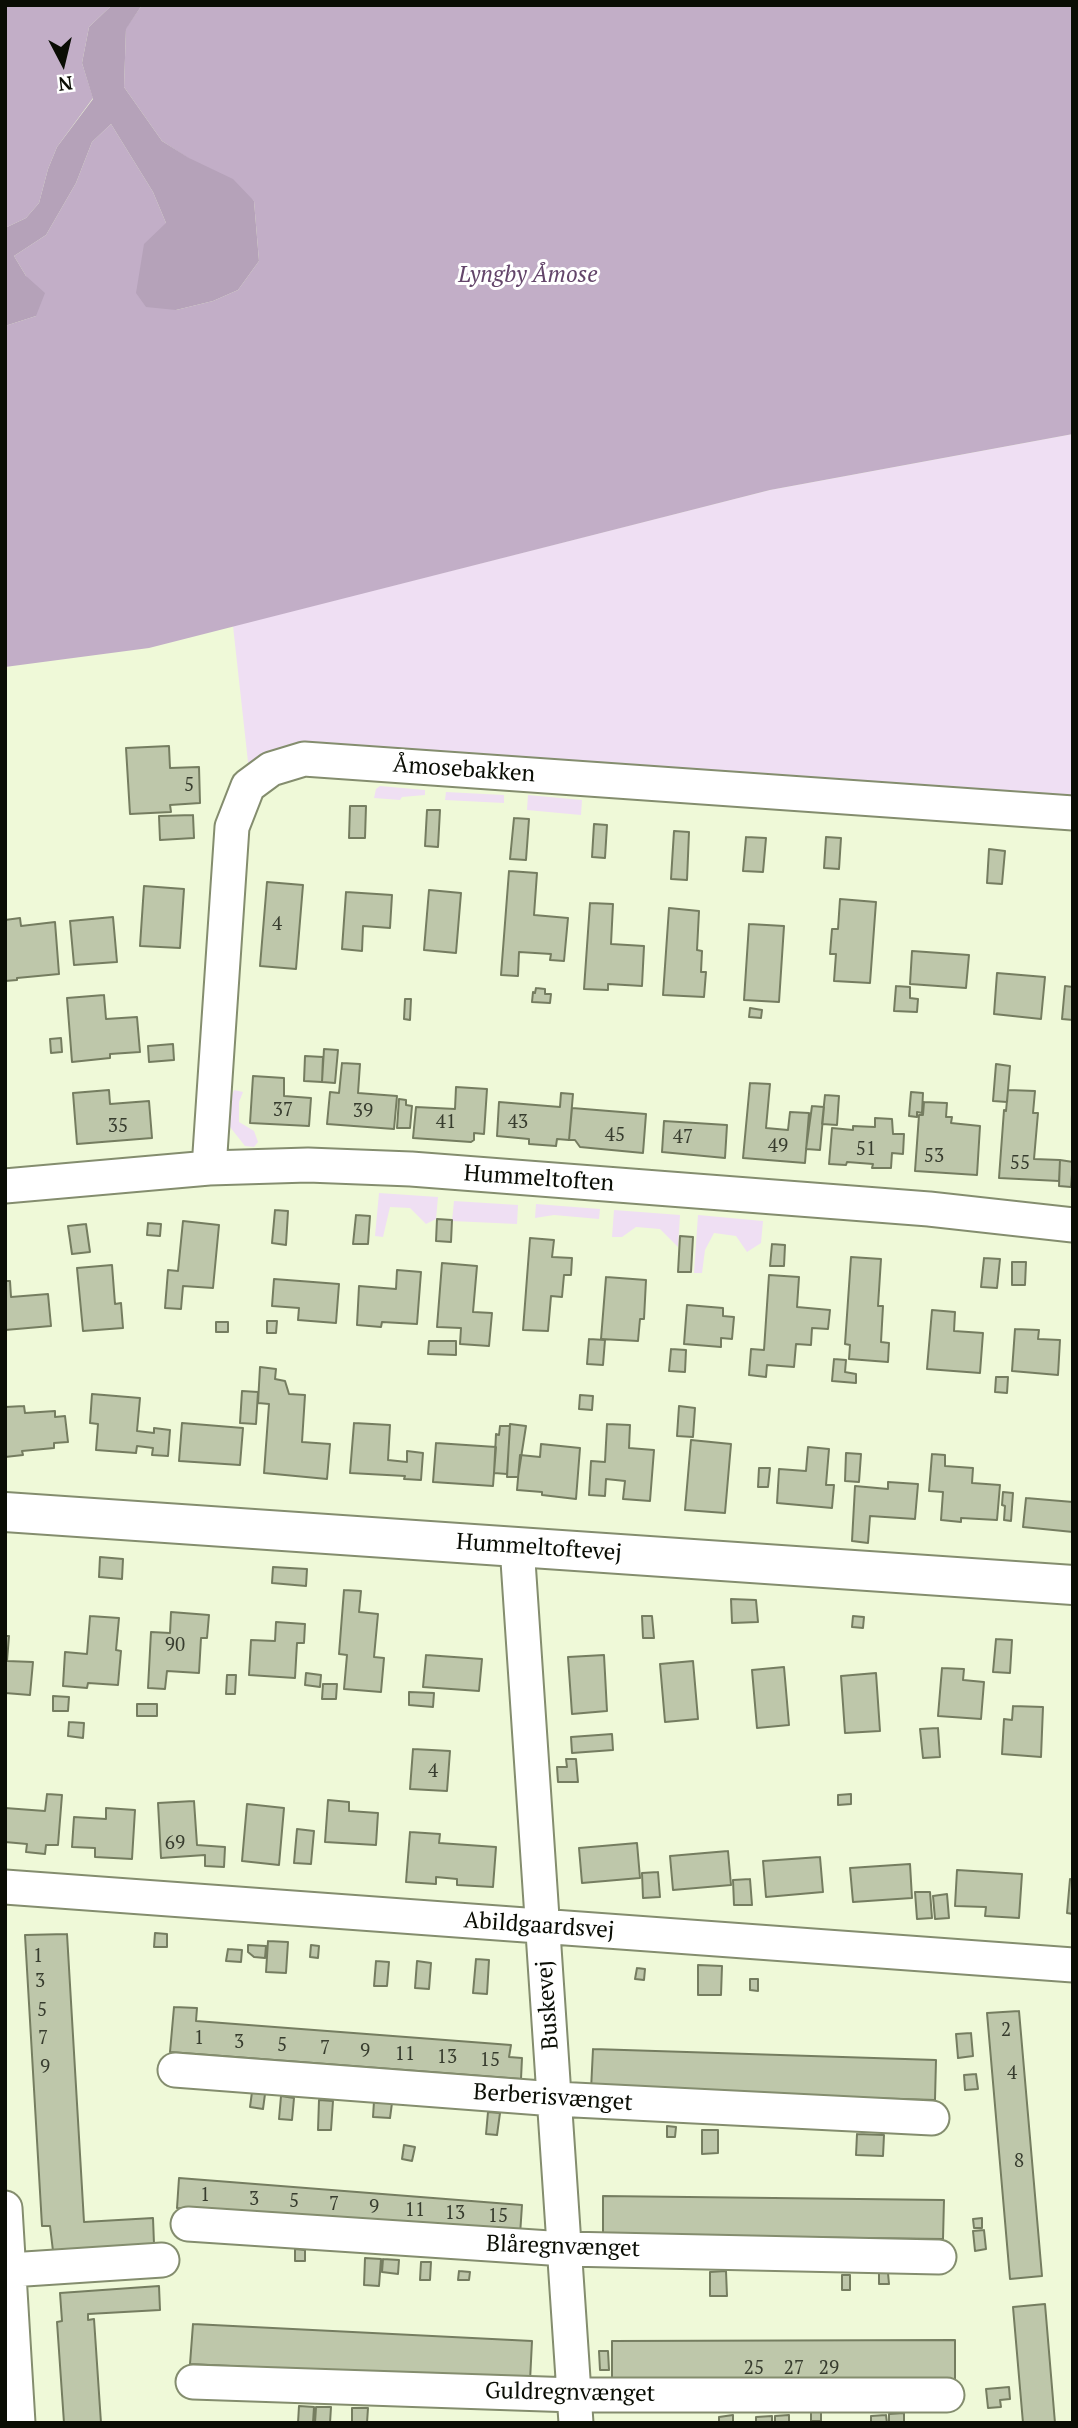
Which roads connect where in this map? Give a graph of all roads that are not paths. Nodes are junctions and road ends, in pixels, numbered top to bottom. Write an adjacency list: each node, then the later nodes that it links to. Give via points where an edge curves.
1 (1073, 813): 2 (street, Åmosebakken, via 304,759 271,769 248,786 232,827)
2 (209, 1168): 3 (street, Hummeltoften); 4 (street, Hummeltoften, via 411,1169 929,1209)
3 (5, 1186)
4 (1073, 1225)
5 (5, 1512): 6 (street, Hummeltoftevej)
6 (517, 1546): 7 (street, Hummeltoftevej); 9 (street, Buskevej)
7 (1073, 1585)
8 (5, 1887): 9 (street, Abildgaardsvej)
9 (543, 1927): 10 (street, Abildgaardsvej); 12 (street, Buskevej)
10 (1073, 1965)
11 (175, 2070): 12 (street, Berberisvænget)
12 (555, 2099): 13 (street, Berberisvænget); 16 (street, Buskevej)
13 (932, 2118)
14 (5, 2208): 19 (street)
15 (188, 2224): 16 (street, Blåregnvænget)
16 (565, 2249): 17 (street, Blåregnvænget); 22 (street, Buskevej)
17 (939, 2257)
18 (162, 2260): 19 (street)
19 (9, 2270): 23 (street)
20 (193, 2382): 22 (street, Guldregnvænget)
21 (947, 2395): 22 (street, Guldregnvænget)
22 (575, 2409)
23 (18, 2423)

